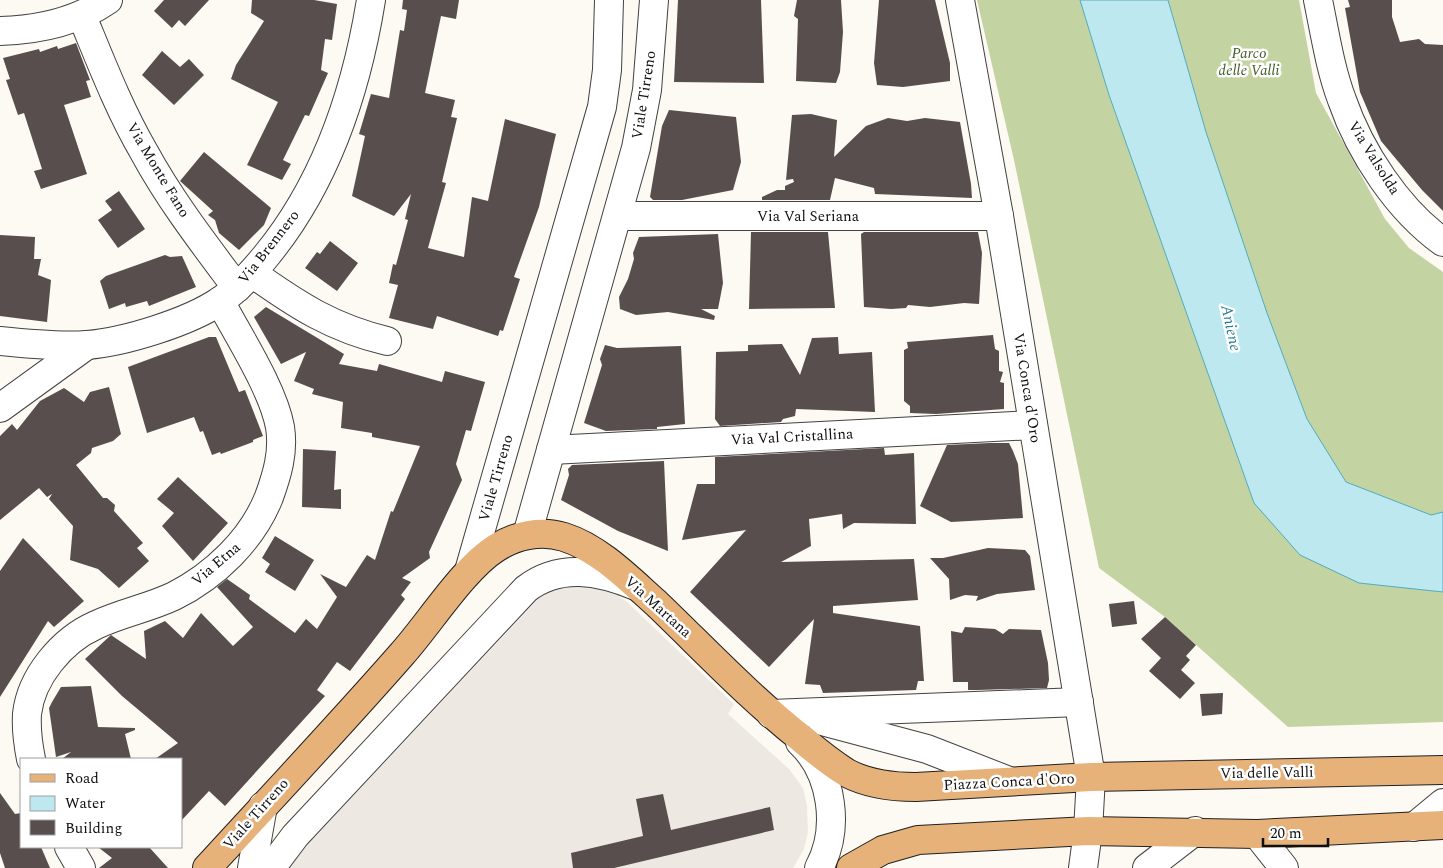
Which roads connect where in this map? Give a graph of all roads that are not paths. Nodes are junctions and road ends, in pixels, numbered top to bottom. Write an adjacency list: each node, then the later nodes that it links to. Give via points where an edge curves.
1 (108, 0): 7 (street)
2 (371, 0): 12 (street, Via Brennero, via 358,66 324,164 307,199 274,246)
3 (609, 0): 20 (street, Viale Tirreno, via 607,70 602,107)
4 (654, 0): 9 (street, Viale Tirreno, via 652,50 644,108)
5 (960, 0): 10 (street, Via Conca d'Oro)
6 (1318, 0): 11 (street, Via Valsolda, via 1332,69 1356,131 1396,194 1416,218)
7 (82, 16): 8 (street, via 36,28); 12 (street, Via Monte Fano, via 144,153)
8 (0, 31)
9 (618, 216): 10 (street, Via Val Seriana); 18 (street, Viale Tirreno)
10 (999, 216): 17 (street, Via Conca d'Oro)
11 (1443, 242)
12 (237, 287): 14 (street, via 345,329); 15 (street, Via Brennero, via 194,315 150,330); 24 (street, Via Etna, via 280,429 280,462 266,504 245,539 201,579 173,596 88,628 64,646 32,693 27,722)
13 (0, 341): 15 (street, Via Brennero)
14 (387, 341)
15 (86, 345): 16 (street)
16 (0, 408)
17 (1033, 425): 18 (street, Via Val Cristallina); 22 (street, Via Conca d'Oro)
18 (551, 450): 19 (street, Viale Tirreno)
19 (527, 535): 20 (main road, via 497,547); 21 (main road, Via Martana, via 542,533 572,540 602,558)
20 (469, 571): 29 (main road, Viale Tirreno, via 402,654)
21 (637, 586): 23 (main road, Via Martana); 39 (street, via 611,576 580,572 551,576 530,586 306,824)
22 (1079, 702): 23 (street); 26 (street, Via Conca d'Oro)
23 (771, 714): 27 (street, via 813,719 869,732 927,749); 27 (main road, Piazza Conca d'Oro, via 836,765 870,781 906,787); 40 (street, via 807,748 825,781 830,822 828,842)
24 (31, 758)
25 (1443, 770): 26 (main road, Via delle Valli)
26 (1091, 777): 27 (main road, Piazza Conca d'Oro); 32 (street, Piazza Conca d'Oro)
27 (1009, 781)
28 (1443, 803): 31 (street)
29 (263, 806): 37 (main road, Viale Tirreno); 38 (street)
30 (1443, 825): 31 (main road)
31 (1414, 827): 34 (main road)
32 (1088, 831): 33 (main road); 41 (main road, via 918,840 883,850); 42 (street)
33 (1196, 831): 34 (main road); 43 (street)
34 (1257, 834): 44 (street)
35 (70, 848): 36 (street)
36 (81, 868)
37 (207, 868)
38 (252, 868)
39 (270, 868)
40 (819, 868)
41 (851, 868)
42 (1083, 868)
43 (1147, 868)
44 (1284, 868)

